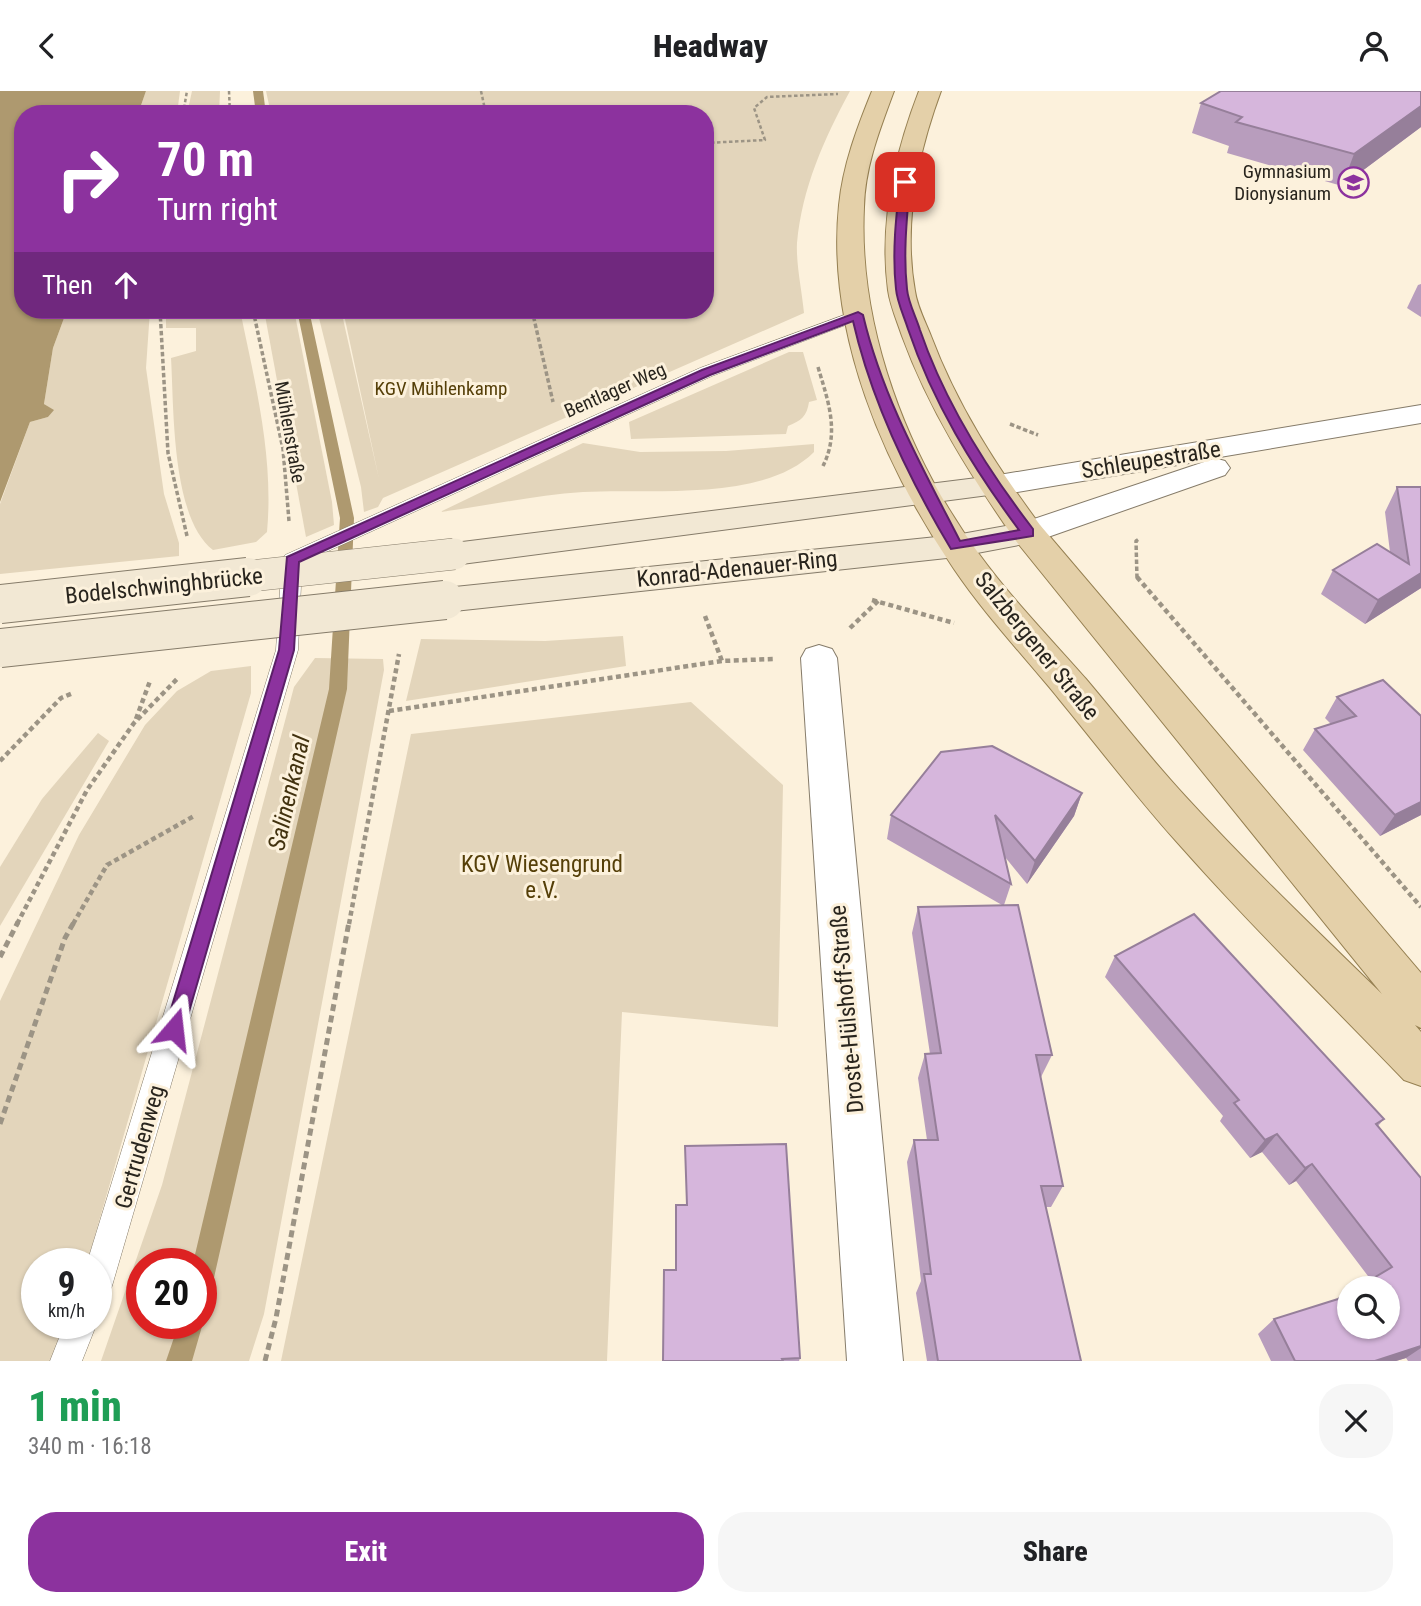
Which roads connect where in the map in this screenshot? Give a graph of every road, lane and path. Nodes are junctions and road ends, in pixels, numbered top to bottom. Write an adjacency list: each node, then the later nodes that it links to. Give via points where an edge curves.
1 (883, 91): 5 (main road, Salzbergener Straße, via 859,156 849,228)
2 (930, 91): 14 (main road, via 908,157 900,232 901,291 938,391)
3 (836, 94): 4 (path, via 767,97 754,108 765,140)
4 (714, 143)
5 (858, 315): 12 (lane, Bentlager Weg, via 706,372); 15 (main road, Salzbergener Straße, via 890,416)
6 (160, 319): 19 (path, via 165,426 178,509)
7 (255, 319): 21 (path, Mühlenstraße)
8 (534, 319): 12 (path)
9 (1004, 414): 13 (path, via 1011,425)
10 (1415, 419): 11 (street, Schleupestraße)
11 (1309, 434): 14 (street, Schleupestraße); 16 (street, Schleupestraße)
12 (562, 436): 21 (lane, Bentlager Weg)
13 (1043, 438)
14 (993, 487): 15 (main road, Konrad-Adenauer-Ring); 16 (main road)
15 (928, 496): 18 (main road, Salzbergener Straße); 20 (main road, Konrad-Adenauer-Ring)
16 (1028, 533): 18 (main road, Konrad-Adenauer-Ring); 39 (main road)
17 (1147, 533): 37 (path, via 1136,541 1137,579)
18 (956, 546): 22 (main road, Konrad-Adenauer-Ring); 40 (main road, Salzbergener Straße, via 1169,806)
19 (192, 548)
20 (454, 554): 24 (main road, Bodelschwinghbrücke, bridge)
21 (303, 555): 36 (lane, Gertrudenweg, via 286,650)
22 (445, 600): 30 (main road, Bodelschwinghbrücke, bridge)
23 (867, 600): 28 (path, via 955,623)
24 (0, 604)
25 (718, 615): 26 (path)
26 (705, 616): 27 (path); 33 (path, via 722,661)
27 (692, 618)
28 (964, 632)
29 (400, 644): 33 (path)
30 (0, 648)
31 (819, 658): 46 (street, Droste-Hülshoff-Straße)
32 (74, 692): 35 (path, via 61,698)
33 (389, 711): 45 (path)
34 (134, 723): 38 (path, via 87,790)
35 (0, 761)
36 (243, 796): 41 (path, via 181,821 107,865 65,938); 42 (lane, Gertrudenweg)
37 (1421, 907)
38 (0, 957)
39 (1421, 1007)
40 (1421, 1064)
41 (0, 1124)
42 (107, 1248)
43 (75, 1339): 44 (lane)
44 (66, 1361)
45 (265, 1361)
46 (876, 1361)

